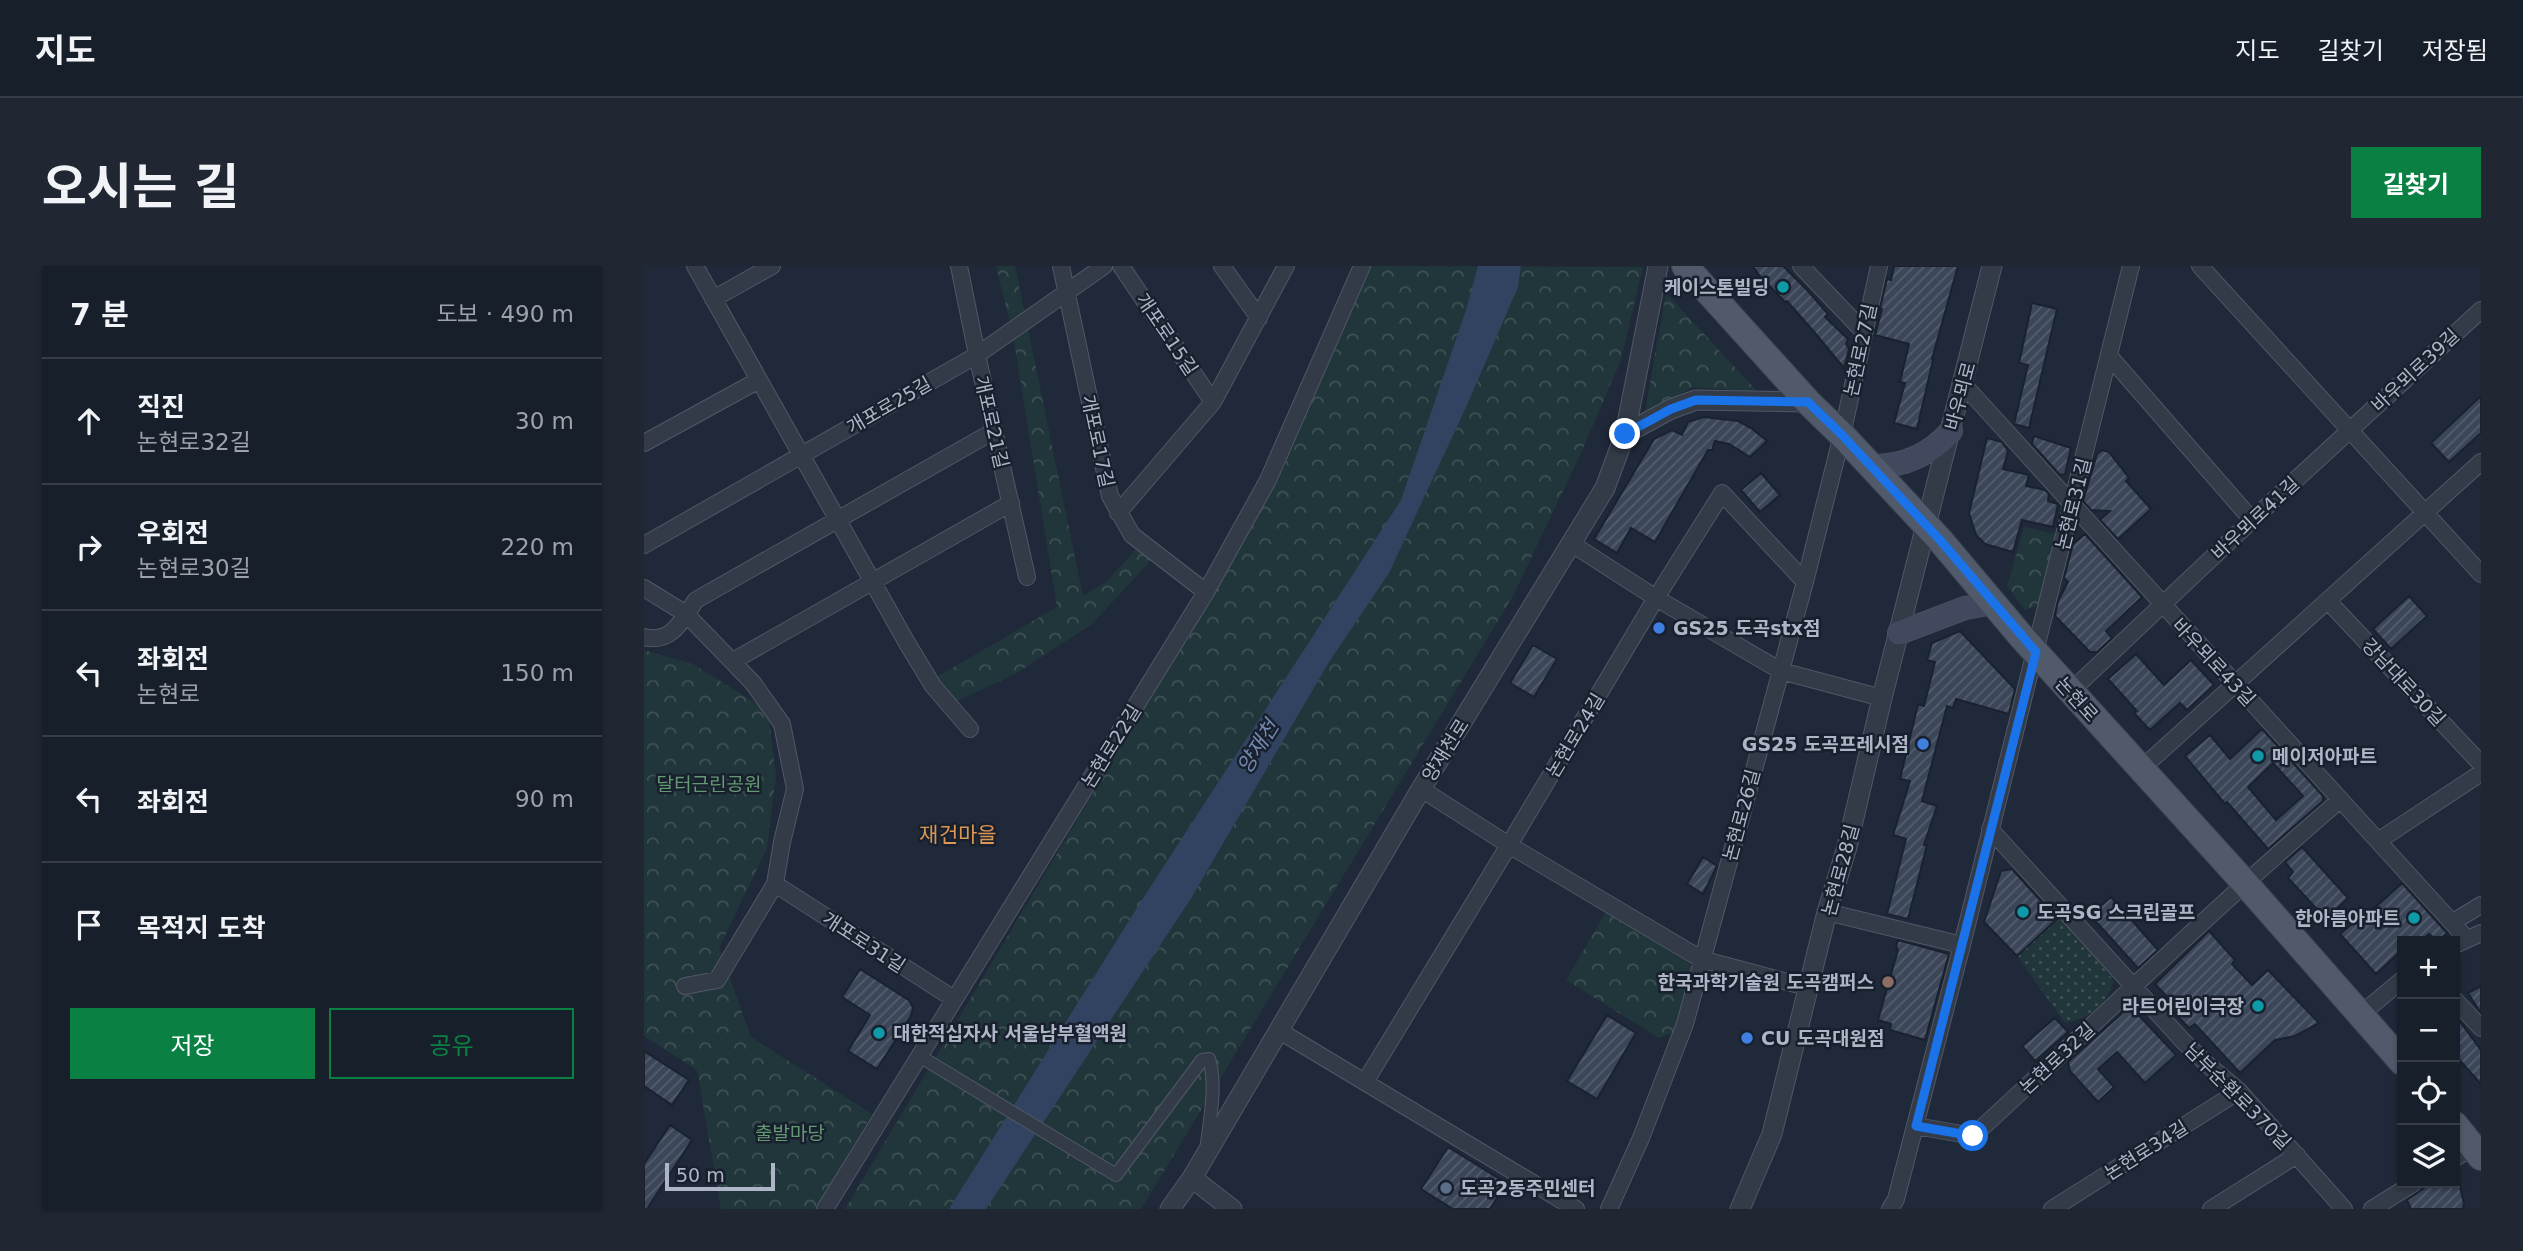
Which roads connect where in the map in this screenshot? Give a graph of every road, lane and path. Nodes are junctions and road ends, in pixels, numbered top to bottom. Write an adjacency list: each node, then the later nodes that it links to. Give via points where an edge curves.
1 (695, 266): 18 (street)
2 (772, 266): 18 (street)
3 (959, 266): 22 (street, 개포로21길)
4 (1061, 266): 17 (street, 개포로17길)
5 (1104, 266): 17 (street)
6 (1121, 266): 26 (street, 개포로15길)
7 (1222, 266): 20 (street)
8 (1286, 266): 20 (street, 개포로15길)
9 (1362, 266): 51 (street, 논현로22길, via 1268,480)
10 (1658, 266): 31 (street, 양재천로)
11 (1685, 266): 27 (main road, 논현로)
12 (1801, 266): 21 (street)
13 (1880, 266): 21 (street, 논현로27길)
14 (1992, 266): 25 (street, 바우뫼로)
15 (2131, 266): 23 (street, 논현로31길)
16 (2207, 268): 30 (street)
17 (1067, 291): 22 (street, 개포로25길); 39 (street, 개포로17길, via 1110,496)
18 (713, 299): 24 (street)
19 (2481, 310): 30 (street, 바우뫼로39길)
20 (1259, 318): 26 (street, 개포로15길)
21 (1864, 332): 32 (street, 논현로27길)
22 (976, 355): 28 (street, 개포로21길); 34 (street, 개포로25길)
23 (2110, 357): 38 (street, 논현로31길); 41 (street)
24 (759, 380): 33 (street); 34 (street)
25 (1964, 385): 29 (street, 바우뫼로); 38 (street, 바우뫼로43길)
26 (1213, 402): 39 (street, 개포로15길)
27 (1808, 402): 31 (street, via 1696,400); 32 (main road, 논현로)
28 (994, 431): 37 (street, 개포로21길); 42 (street)
29 (1951, 431): 36 (main road, via 1927,453 1903,463); 43 (street, 바우뫼로)
30 (2350, 431): 40 (street); 41 (street, 바우뫼로41길)
31 (1625, 434): 44 (street, 양재천로, via 1605,488)
32 (1842, 435): 36 (main road, 논현로); 49 (street, 논현로26길)
33 (644, 443)
34 (801, 454): 42 (street); 45 (street)
35 (2481, 463): 40 (street)
36 (1870, 466): 43 (main road, 논현로)
37 (1011, 503): 47 (street, 개포로21길); 48 (street)
38 (2072, 506): 55 (street, 바우뫼로43길); 59 (street, 논현로31길)
39 (1118, 513): 51 (street, 개포로17길, via 1132,536)
40 (2425, 514): 46 (street); 53 (street)
41 (2252, 520): 55 (street, 바우뫼로41길)
42 (838, 522): 48 (street); 56 (street, via 696,600)
43 (1926, 526): 54 (main road, 논현로); 57 (street, 논현로28길)
44 (1572, 544): 52 (street); 69 (street, 양재천로)
45 (644, 545)
46 (2481, 574)
47 (1027, 577)
48 (872, 582): 60 (street); 65 (street, via 933,686)
49 (1805, 582): 52 (street, 논현로24길, via 1722,493); 61 (street, 논현로26길)
50 (644, 589): 56 (street)
51 (1206, 592): 86 (street, 논현로22길)
52 (1656, 598): 61 (street); 73 (street, 논현로24길)
53 (2328, 601): 62 (street); 66 (street, 강남대로30길)
54 (1993, 603): 57 (main road, via 1965,608); 59 (main road, 논현로)
55 (2162, 605): 62 (street, 바우뫼로43길); 63 (street, 바우뫼로41길)
56 (686, 614): 58 (street, via 667,637); 60 (street)
57 (1899, 633): 64 (street, 논현로28길)
58 (644, 637)
59 (2036, 652): 63 (main road, 논현로); 71 (street, 논현로31길)
60 (733, 661): 75 (street, via 782,724 795,789)
61 (1781, 671): 64 (street); 81 (street, 논현로26길)
62 (2236, 685): 67 (street); 70 (street, 바우뫼로43길)
63 (2071, 691): 67 (main road, 논현로)
64 (1882, 698): 77 (street, 논현로28길)
65 (971, 729)
66 (2481, 764)
67 (2141, 769): 74 (main road, 논현로)
68 (2481, 773): 72 (street)
69 (1421, 789): 73 (street); 90 (street, 양재천로)
70 (2340, 800): 72 (street, 바우뫼로43길); 74 (street)
71 (1990, 829): 80 (street, 논현로31길); 84 (street, 남부순환로370길)
72 (2378, 841): 78 (street, 바우뫼로43길)
73 (1509, 845): 81 (street); 93 (street, 논현로24길)
74 (2244, 882): 84 (street, 논현로32길); 88 (main road, 논현로)
75 (775, 884): 83 (street, via 717,979); 86 (street, 개포로31길)
76 (2481, 905): 78 (street)
77 (1828, 912): 80 (street); 85 (street, 논현로28길)
78 (2453, 922): 79 (street, 바우뫼로43길)
79 (2467, 939)
80 (1962, 945): 95 (street, 논현로31길)
81 (1701, 959): 85 (street); 107 (street, 논현로26길, via 1676,1050)
82 (2397, 984): 88 (street)
83 (685, 986)
84 (2135, 987): 94 (street, 남부순환로370길, via 2199,1057); 95 (street, 논현로32길, via 1973,1136)
85 (1810, 988): 108 (street, 논현로28길, via 1772,1133)
86 (954, 999): 92 (street, 논현로22길)
87 (2460, 1005): 89 (street)
88 (2361, 1014): 91 (main road, 논현로)
89 (2481, 1028)
90 (1278, 1030): 93 (street); 100 (street, 양재천로)
91 (2397, 1056)
92 (921, 1057): 97 (street, via 1116,1175 1202,1060 1209,1059); 103 (street, 논현로22길)
93 (1365, 1082): 106 (street)
94 (2239, 1091): 99 (street, 남부순환로370길); 102 (street, 논현로34길)
95 (1916, 1126): 109 (street, 논현로31길)
96 (2460, 1135): 98 (main road)
97 (1207, 1144)
98 (2469, 1154)
99 (2297, 1155): 110 (street); 111 (street, 남부순환로370길)
100 (1192, 1178): 104 (street, 양재천로); 105 (street)
101 (2406, 1188): 112 (street)
102 (2060, 1207)
103 (825, 1209)
104 (1170, 1209)
105 (1232, 1209)
106 (1576, 1209)
107 (1609, 1209)
108 (1740, 1209)
109 (1890, 1209)
110 (2211, 1209)
111 (2344, 1209)
112 (2372, 1209)

